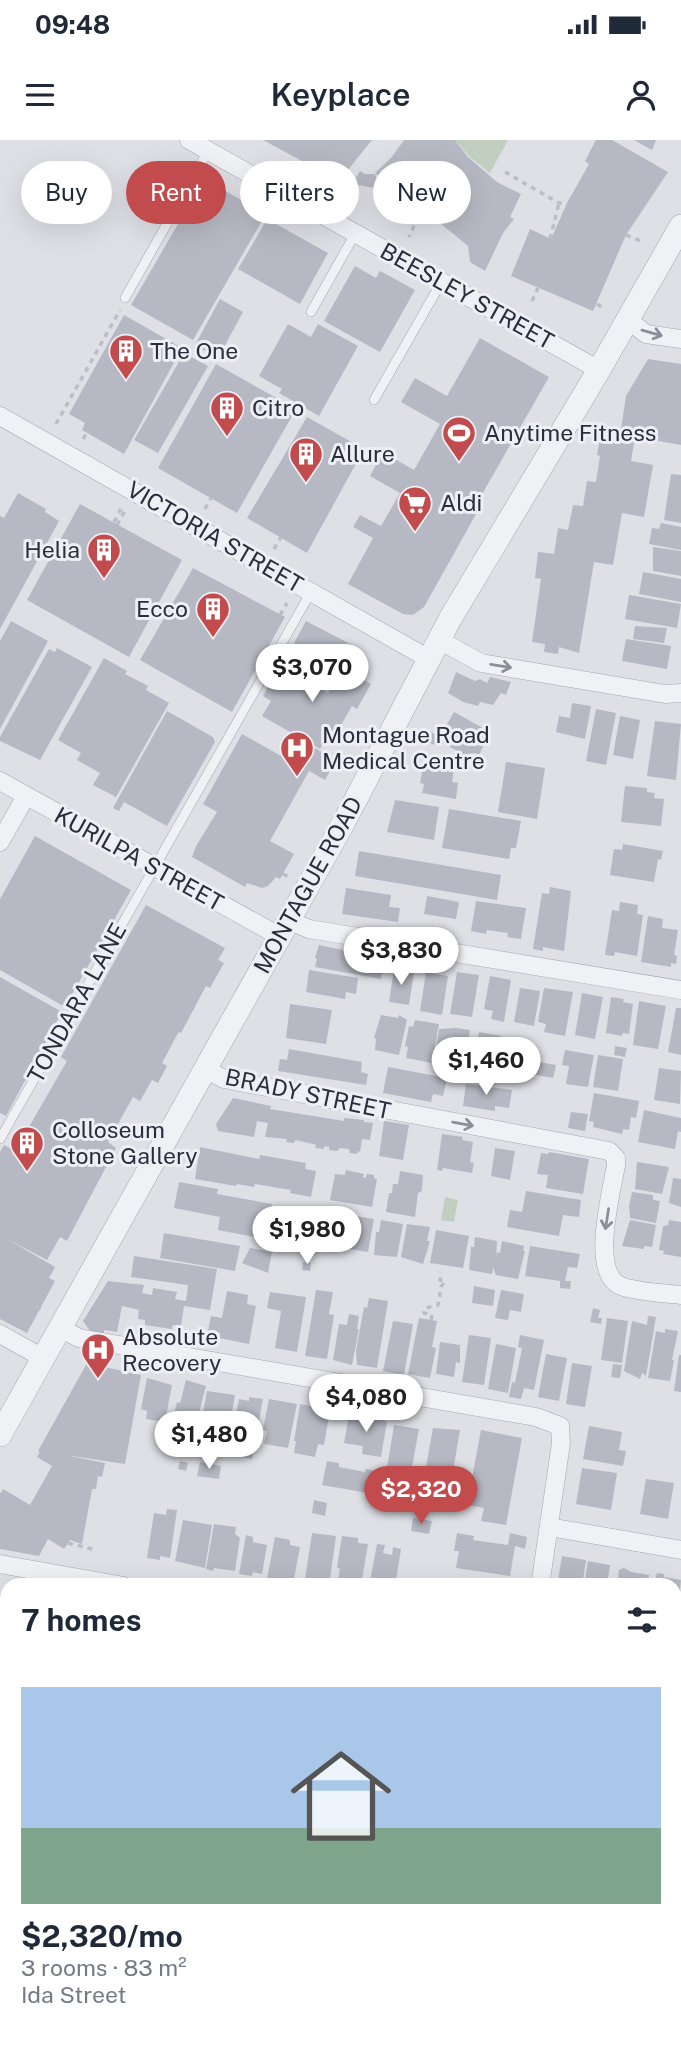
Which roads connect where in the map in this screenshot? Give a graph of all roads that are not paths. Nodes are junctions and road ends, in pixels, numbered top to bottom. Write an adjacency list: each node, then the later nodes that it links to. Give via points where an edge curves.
1 (196, 143): 3 (street, BEESLEY STREET); 5 (lane)
2 (681, 226): 7 (street, MONTAGUE ROAD)
3 (355, 234): 4 (street, BEESLEY STREET); 6 (lane)
4 (442, 281): 9 (street, BEESLEY STREET); 10 (lane)
5 (125, 298)
6 (311, 312)
7 (627, 319): 8 (street, one-way to 8, via 646,334); 9 (street, MONTAGUE ROAD)
8 (681, 339)
9 (599, 370): 13 (street, MONTAGUE ROAD)
10 (373, 400)
11 (0, 416): 12 (street, VICTORIA STREET)
12 (311, 592): 13 (street, VICTORIA STREET); 18 (lane, TONDARA LANE)
13 (434, 650): 14 (street, VICTORIA STREET, one-way to 14, via 481,663); 19 (street, MONTAGUE ROAD)
14 (681, 693)
15 (0, 781): 16 (street, KURILPA STREET)
16 (26, 796): 17 (street); 18 (street, KURILPA STREET)
17 (0, 842)
18 (154, 867): 19 (street, KURILPA STREET); 22 (lane, TONDARA LANE)
19 (283, 928): 20 (street, KURILPA STREET); 21 (street, MONTAGUE ROAD)
20 (681, 990)
21 (205, 1069): 23 (street, BRADY STREET, one-way to 23, via 224,1079 610,1151 616,1158 603,1251 612,1279 621,1286); 24 (street, MONTAGUE ROAD)
22 (0, 1139)
23 (681, 1295)
24 (60, 1328): 26 (street, MONTAGUE ROAD); 28 (street, via 79,1338 536,1417 560,1426)
25 (0, 1334): 26 (street)
26 (43, 1358): 27 (street, MONTAGUE ROAD)
27 (0, 1435)
28 (549, 1527): 29 (street); 32 (street)
29 (681, 1550)
30 (0, 1564): 31 (street)
31 (79, 1578)
32 (541, 1578)

